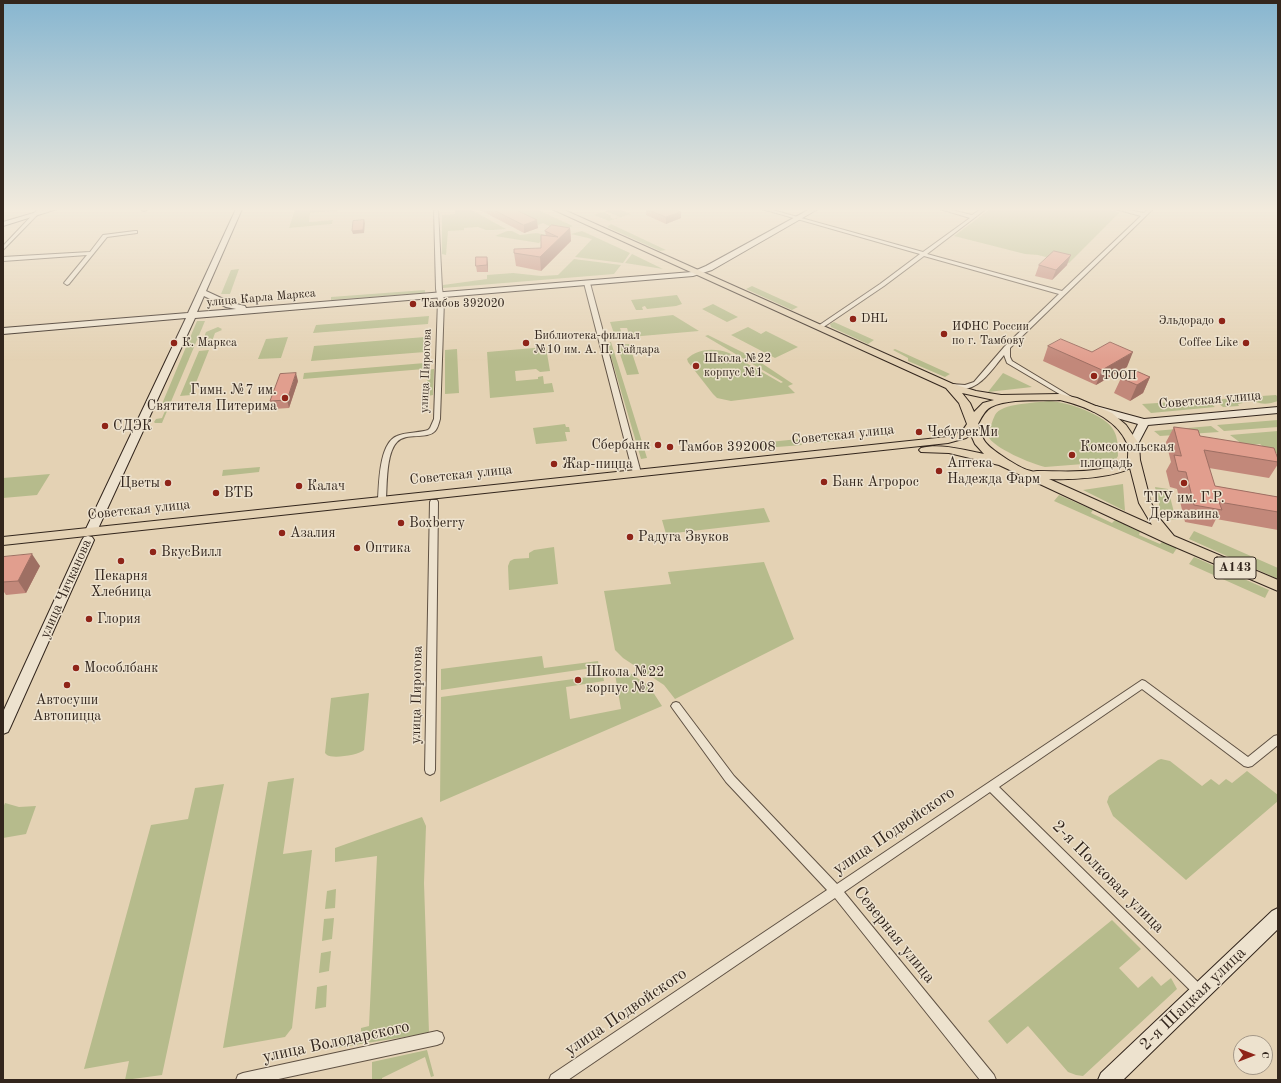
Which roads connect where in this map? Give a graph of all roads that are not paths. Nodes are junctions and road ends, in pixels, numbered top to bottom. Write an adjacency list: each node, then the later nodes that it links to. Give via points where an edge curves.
1 (85, 260): 10 (street)
2 (216, 260): 12 (main road, улица Чичканова)
3 (438, 260): 14 (street, улица Пирогова)
4 (668, 260): 9 (main road)
5 (723, 260): 9 (main road, улица Карла Маркса)
6 (915, 260): 17 (street)
7 (947, 260): 13 (street)
8 (1098, 260): 13 (street)
9 (698, 273): 11 (main road, улица Карла Маркса); 17 (main road)
10 (67, 283)
11 (587, 283): 14 (main road, улица Карла Маркса); 31 (street)
12 (202, 292): 15 (main road, via 229,305); 16 (main road, улица Чичканова)
13 (1062, 293): 19 (street)
14 (440, 296): 15 (main road, улица Карла Маркса); 32 (street, улица Пирогова, via 435,424 428,432 400,436 393,440 387,459)
15 (251, 311): 16 (main road, улица Карла Маркса)
16 (191, 316): 18 (main road, улица Карла Маркса); 34 (main road, улица Чичканова)
17 (820, 327): 20 (main road)
18 (3, 331)
19 (1007, 347): 20 (street, via 976,383 966,387); 22 (street, via 1009,362)
20 (949, 386): 21 (main road, via 986,396); 26 (main road, via 967,407)
21 (1016, 398): 22 (main road, via 1046,396); 26 (main road, Советская улица, via 987,406)
22 (1073, 400): 23 (main road)
23 (1096, 409): 25 (main road); 27 (main road, via 1122,427)
24 (1278, 410): 25 (main road, Советская улица)
25 (1144, 422): 27 (main road)
26 (972, 425): 29 (main road, via 980,443); 31 (main road, Советская улица, via 962,436 923,443)
27 (1133, 444): 28 (main road)
28 (1134, 460): 30 (main road, via 1109,470 1065,475 1038,475); 35 (main road, А143, via 1145,503)
29 (1004, 462): 30 (main road); 31 (main road, via 949,450 930,450)
30 (1023, 471): 35 (main road)
31 (638, 476): 32 (main road, Советская улица); 33 (main road)
32 (382, 500): 34 (main road, Советская улица)
33 (434, 502): 34 (main road); 42 (street, улица Пирогова)
34 (90, 535): 36 (main road, Советская улица); 37 (main road); 40 (main road, улица Чичканова)
35 (1171, 540): 38 (main road, А143)
36 (3, 541)
37 (3, 549)
38 (1278, 586)
39 (676, 706): 44 (street, Северная улица, via 730,779)
40 (3, 728)
41 (1278, 739): 43 (street, улица Подвойского, via 1248,763 1142,684)
42 (430, 770)
43 (991, 786): 44 (street, улица Подвойского); 46 (street, 2-я Полковая улица)
44 (836, 891): 49 (street, улица Подвойского); 50 (street, Северная улица)
45 (1278, 918): 46 (main road, 2-я Шацкая улица)
46 (1200, 992): 51 (main road, 2-я Шацкая улица)
47 (437, 1038): 48 (street, улица Володарского)
48 (242, 1080)
49 (556, 1080)
50 (989, 1080)
51 (1108, 1080)

